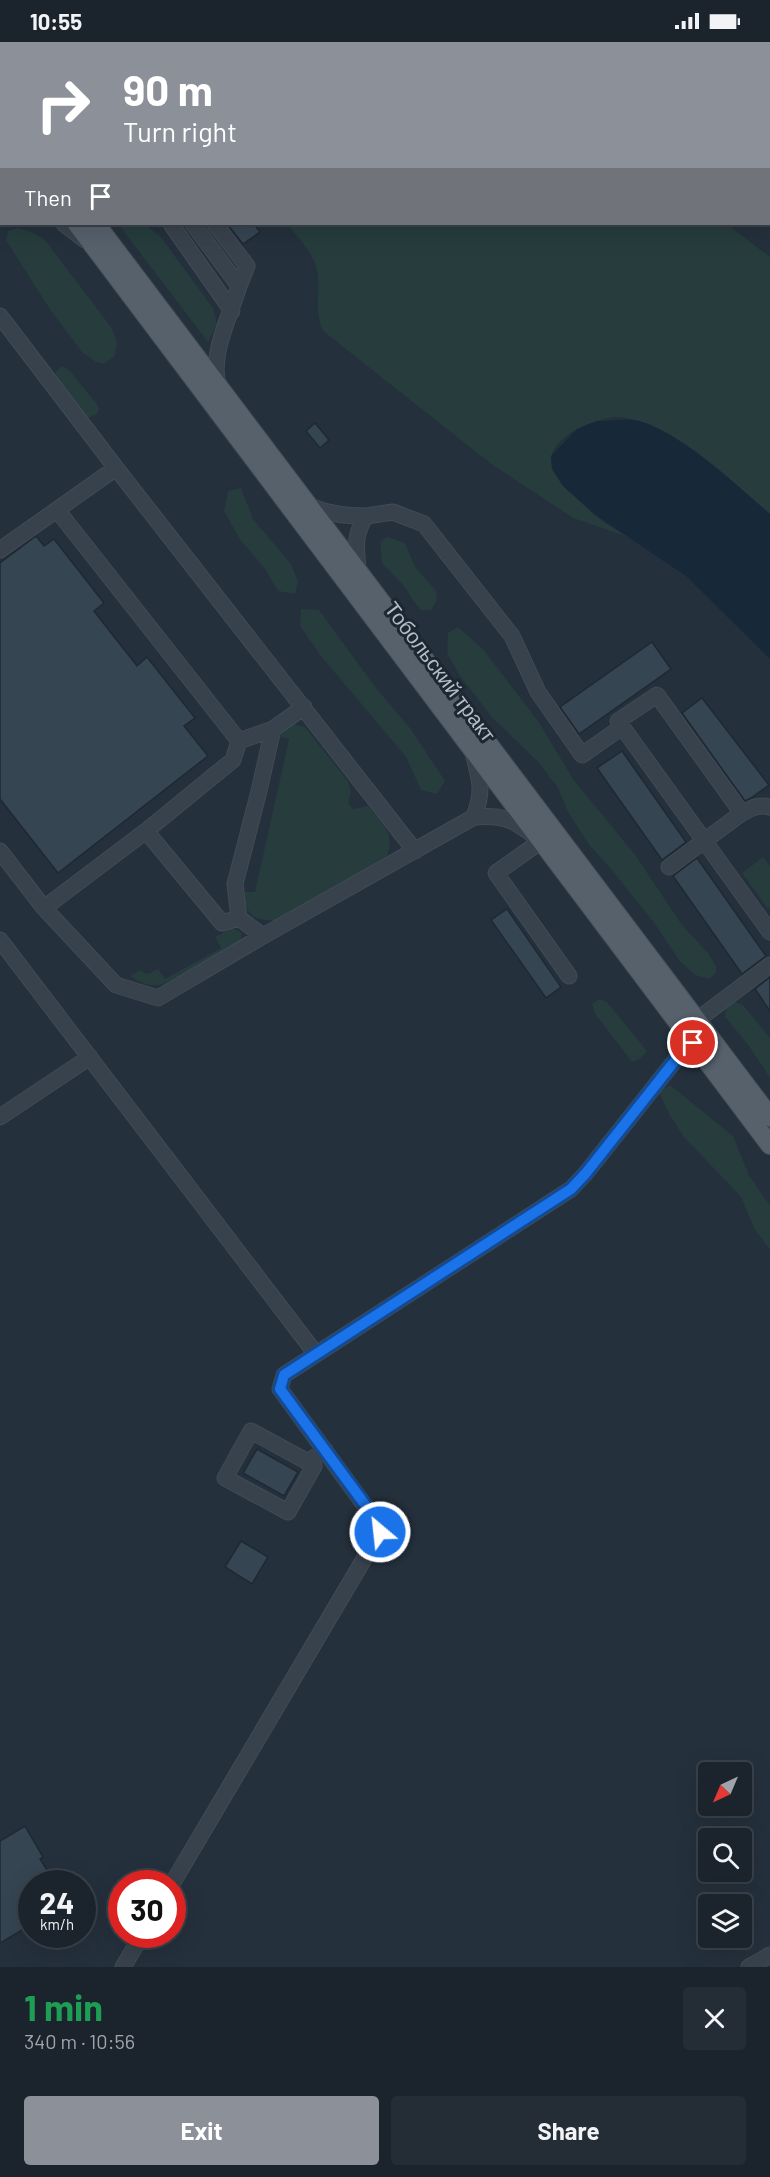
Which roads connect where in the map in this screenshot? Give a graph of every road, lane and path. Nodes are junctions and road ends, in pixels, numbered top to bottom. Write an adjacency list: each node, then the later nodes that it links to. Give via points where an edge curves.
1 (65, 225): 7 (street)
2 (78, 225): 7 (main road, Тобольский тракт)
3 (97, 225): 11 (main road, Тобольский тракт)
4 (172, 225): 9 (street)
5 (194, 225): 8 (street)
6 (217, 225): 8 (street, via 247,266)
7 (97, 250): 22 (main road, Тобольский тракт)
8 (239, 286): 9 (street)
9 (232, 311): 11 (street, via 217,357)
10 (0, 316): 12 (street)
11 (218, 385): 13 (main road, Тобольский тракт)
12 (116, 468): 14 (street); 18 (street)
13 (310, 506): 15 (street, via 342,516); 17 (main road, Тобольский тракт)
14 (57, 510): 16 (street); 21 (street)
15 (366, 516): 17 (street, via 355,543); 19 (street, via 393,512 424,524 512,636 538,692 582,755)
16 (0, 550)
17 (358, 569): 39 (main road, Тобольский тракт)
18 (304, 707): 20 (street); 29 (street)
19 (622, 727): 24 (street, via 618,721 657,695); 28 (street)
20 (273, 729): 21 (street); 33 (street, via 235,884)
21 (239, 741): 26 (street, via 233,760)
22 (472, 750): 25 (street, via 481,798); 27 (main road, Тобольский тракт)
23 (770, 807): 24 (street, via 753,807)
24 (742, 813): 28 (street)
25 (474, 817): 27 (street, via 492,815 514,820); 29 (street)
26 (146, 831): 32 (street); 33 (street, via 222,923)
27 (541, 841): 38 (street, via 496,873); 40 (main road, Тобольский тракт)
28 (705, 841): 31 (street); 34 (street)
29 (415, 850): 35 (street)
30 (0, 851): 32 (street)
31 (669, 867)
32 (44, 908): 35 (street, via 116,985 158,998)
33 (239, 918): 35 (street)
34 (770, 932)
35 (263, 936)
36 (0, 940): 41 (street)
37 (770, 965): 39 (street)
38 (569, 976)
39 (697, 1020): 43 (main road, Тобольский тракт)
40 (693, 1043): 44 (main road, Тобольский тракт); 45 (street, via 571,1189)
41 (90, 1057): 42 (street); 45 (street)
42 (0, 1117)
43 (770, 1117)
44 (770, 1145)
45 (316, 1354): 46 (street, via 284,1375 280,1389)
46 (325, 1450): 47 (street); 48 (street, via 380,1525 380,1532)
47 (308, 1462): 47 (street, via 251,1431 225,1478 288,1512 314,1466)
48 (180, 1870)
49 (134, 1948): 51 (street)
50 (770, 1955): 52 (street)
51 (123, 1967)
52 (749, 1967)

